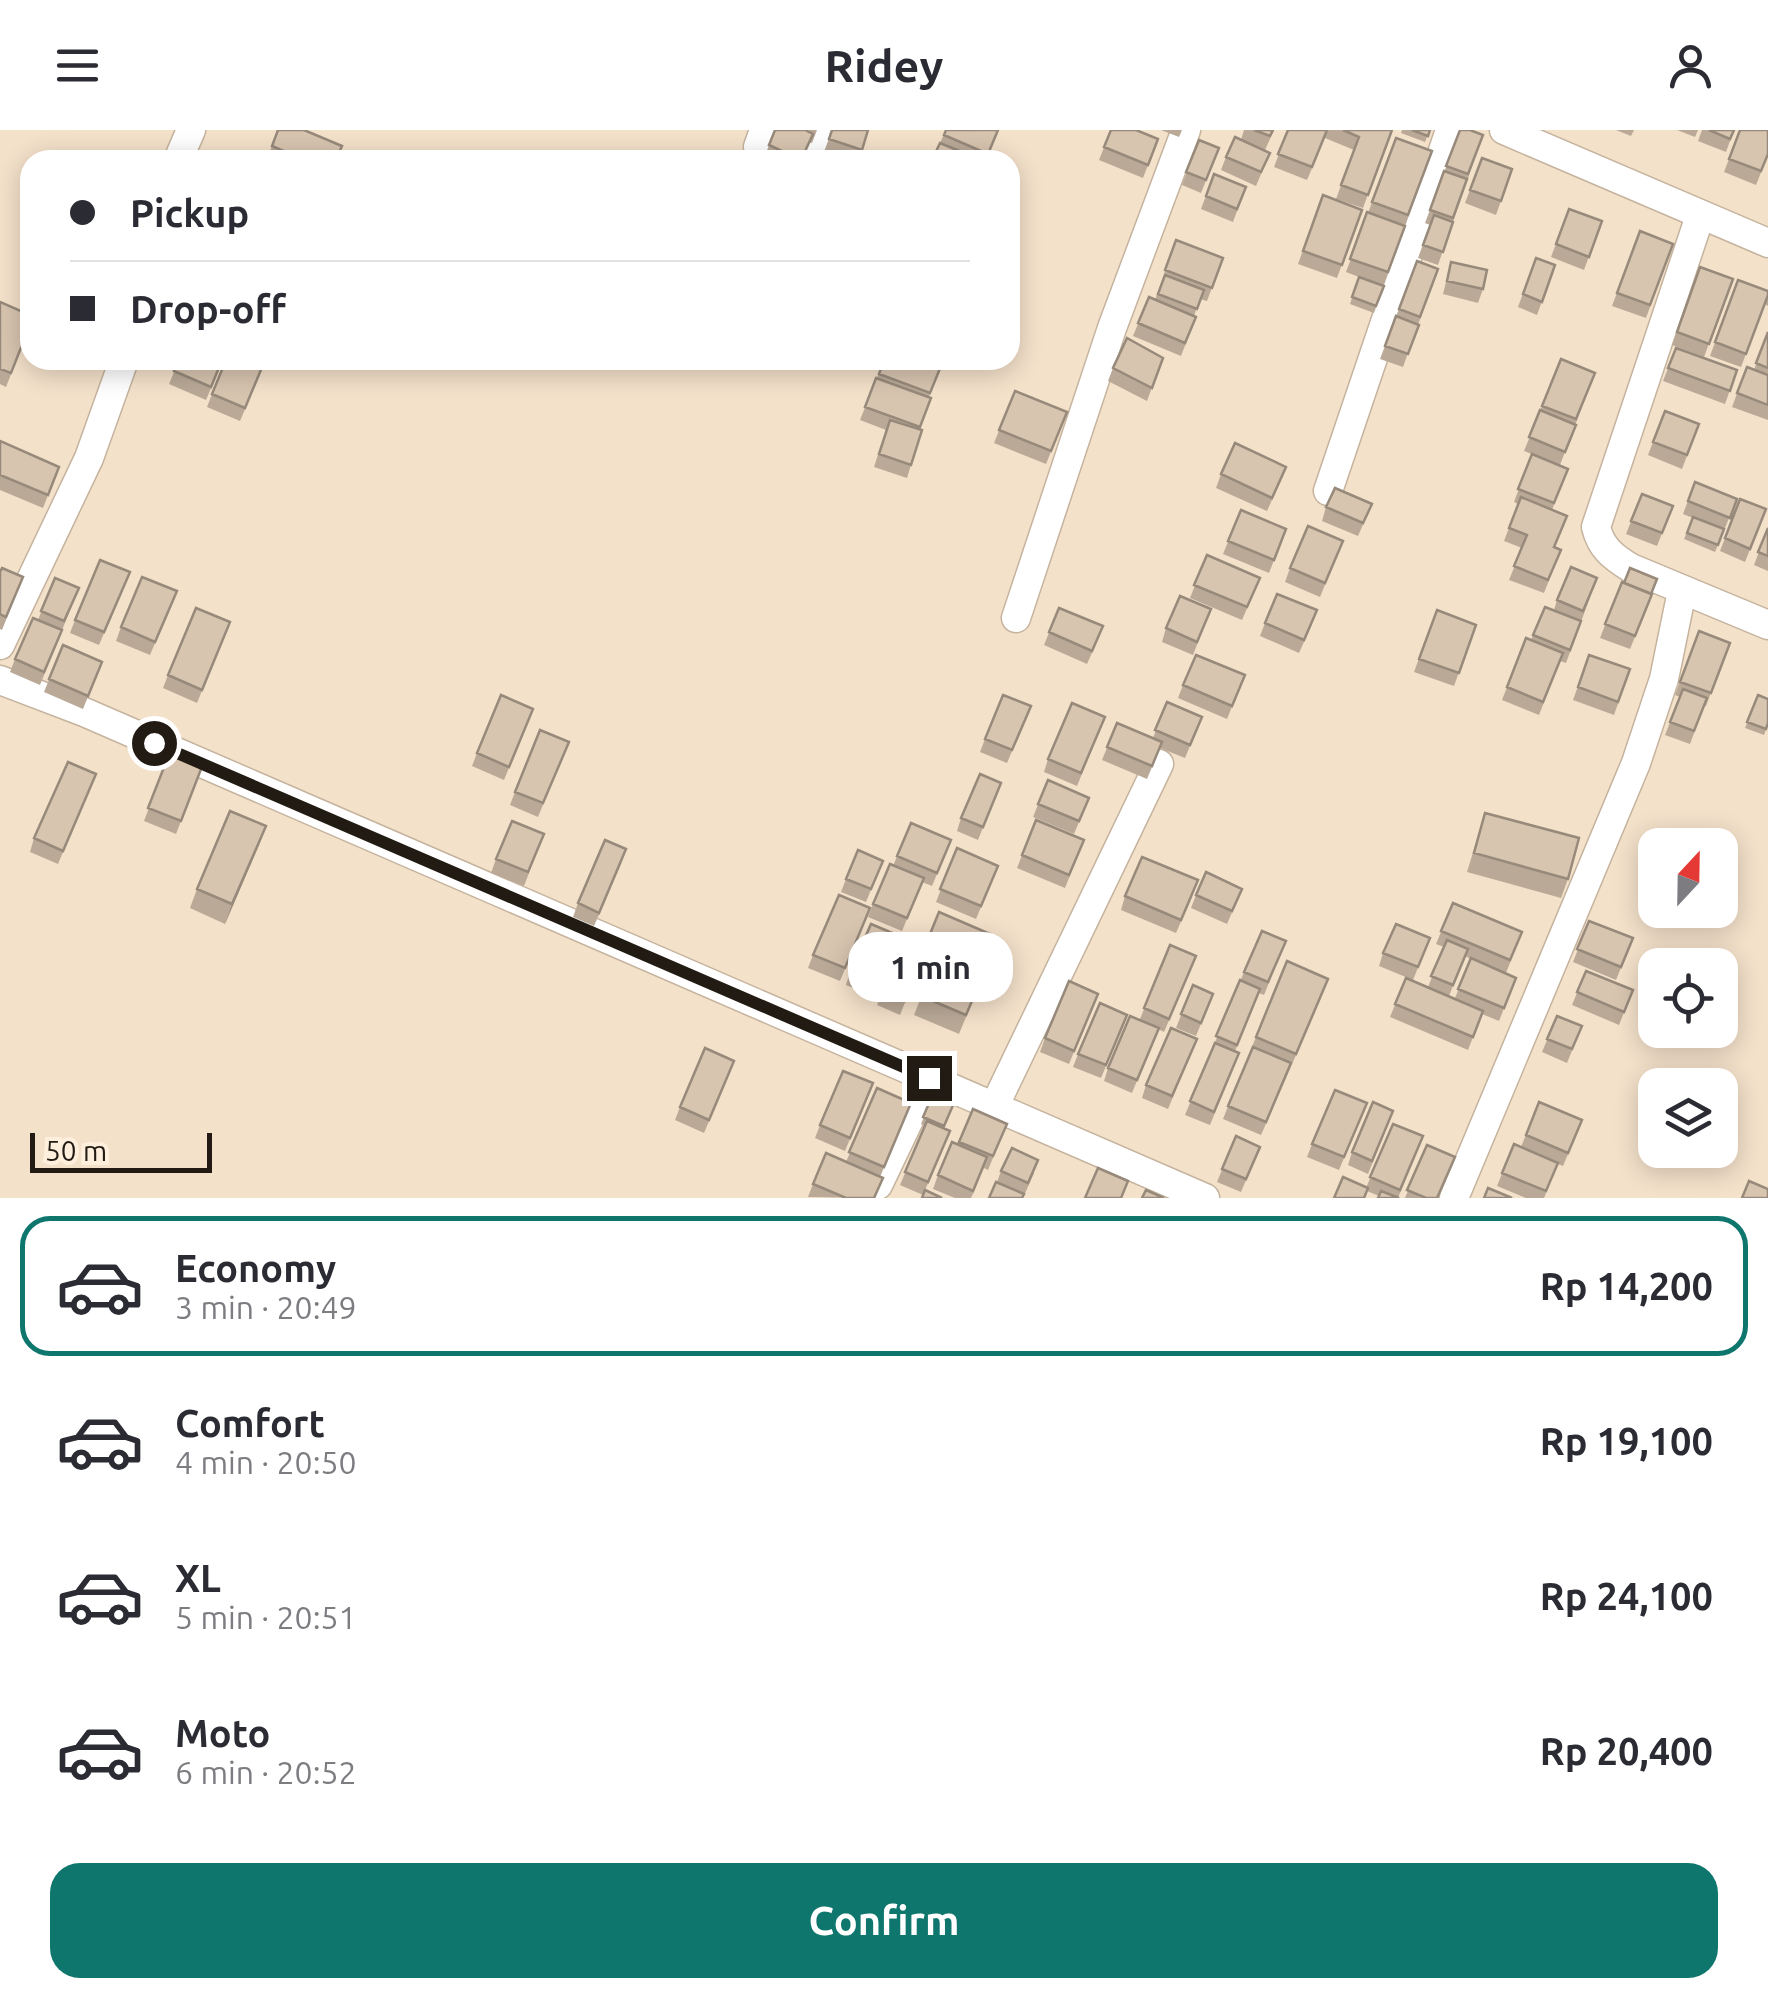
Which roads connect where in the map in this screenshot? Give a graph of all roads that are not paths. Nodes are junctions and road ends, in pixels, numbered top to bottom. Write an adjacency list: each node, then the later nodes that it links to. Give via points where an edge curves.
1 (1186, 130): 9 (street)
2 (1450, 130): 7 (street)
3 (1504, 130): 4 (street)
4 (1700, 216): 5 (street); 8 (street, via 1596,527 1612,557)
5 (1768, 244)
6 (120, 370): 11 (street, via 89,458)
7 (1328, 490)
8 (1682, 591): 10 (street); 18 (street, via 1664,679 1636,762)
9 (1016, 618)
10 (1768, 625)
11 (0, 645)
12 (0, 680): 14 (street)
13 (1159, 764): 15 (street)
14 (929, 1078): 15 (street); 16 (street)
15 (994, 1107): 17 (street)
16 (878, 1185)
17 (1205, 1198)
18 (1454, 1198)

